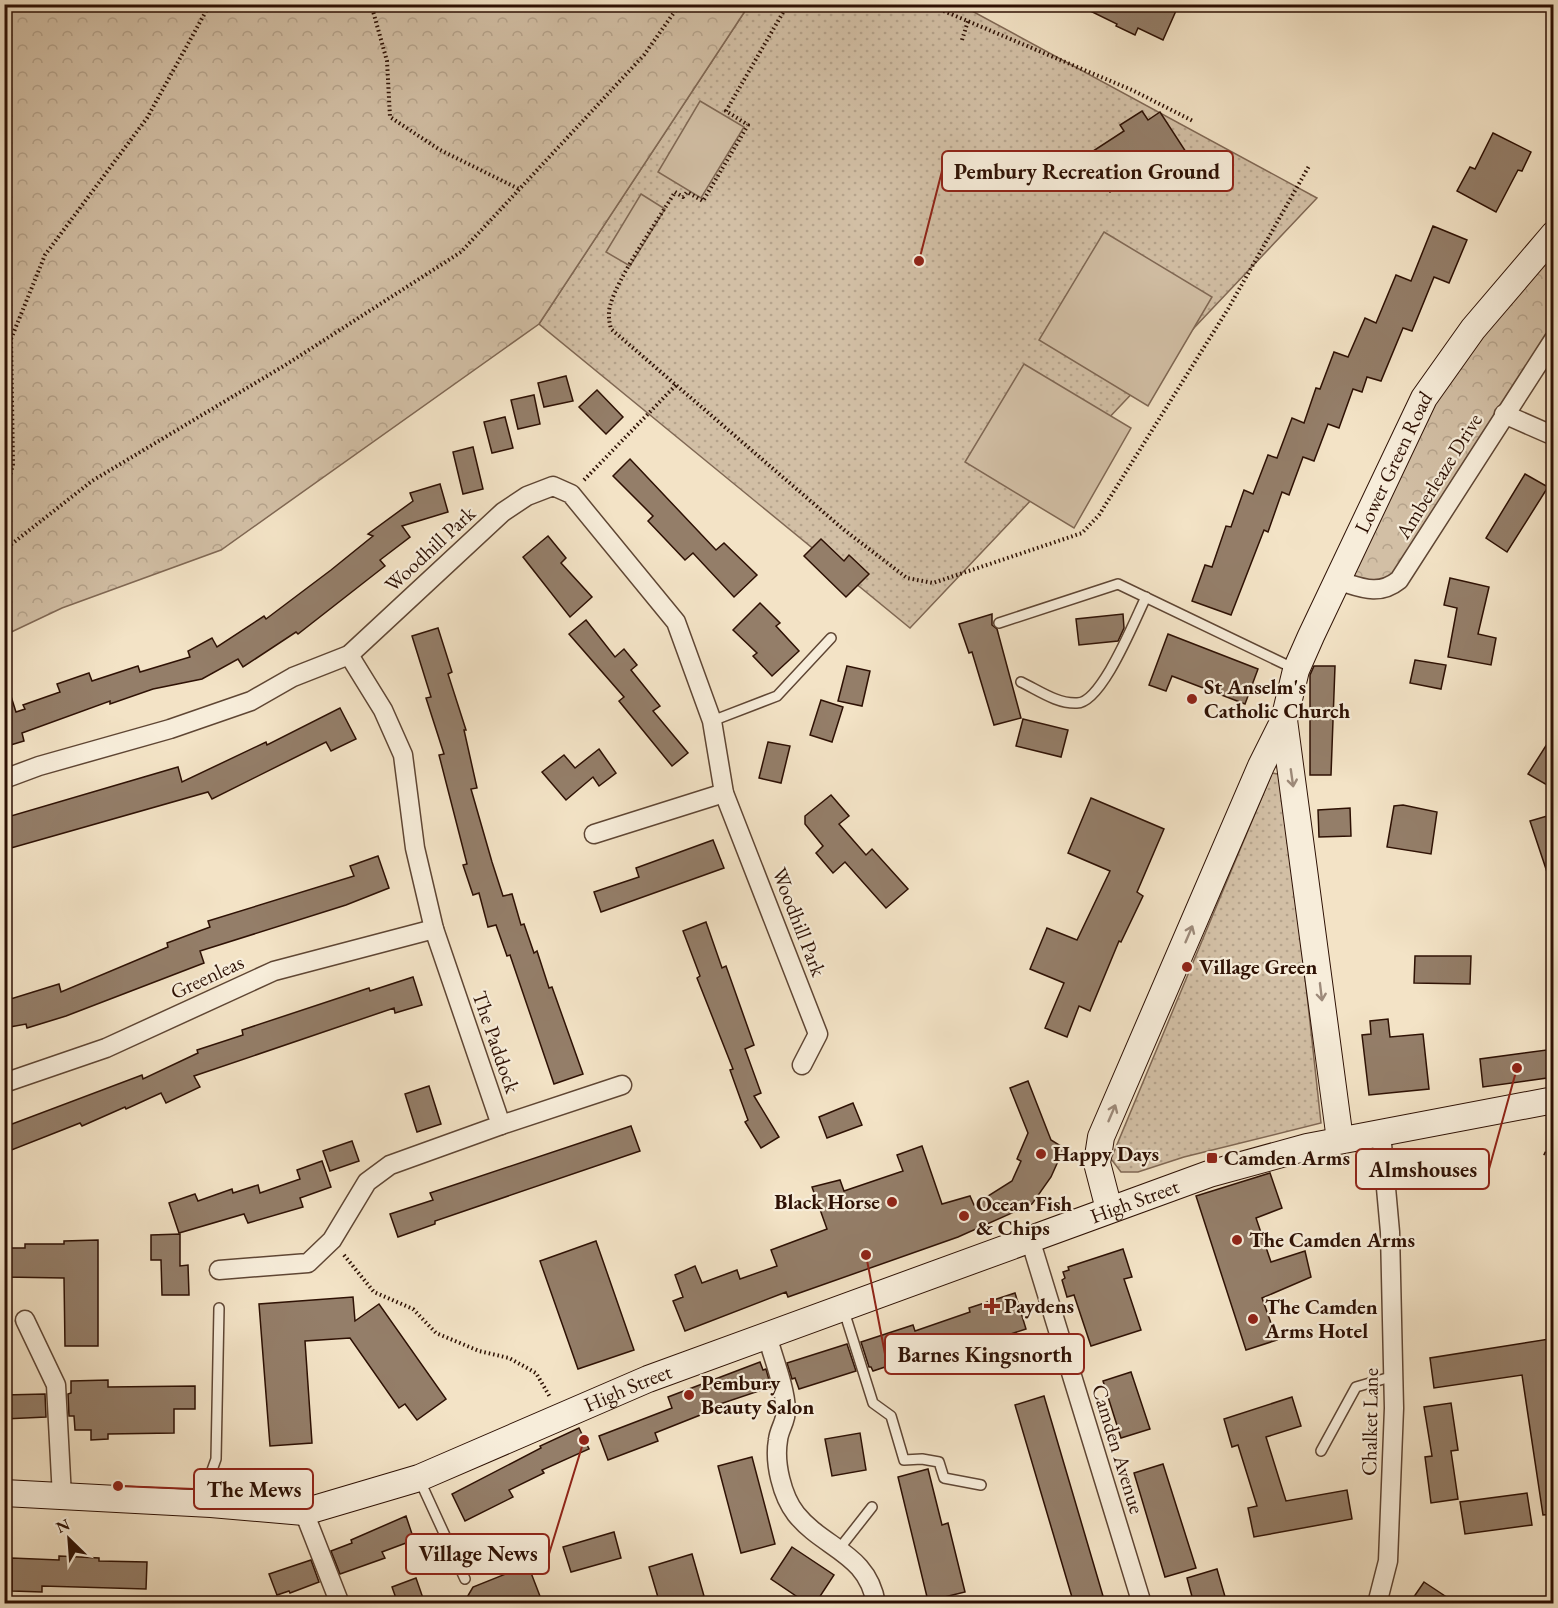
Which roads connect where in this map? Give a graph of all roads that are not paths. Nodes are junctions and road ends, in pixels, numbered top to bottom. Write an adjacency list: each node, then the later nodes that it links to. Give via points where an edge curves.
1 (1554, 234): 5 (street, Lower Green Road, via 1473,329 1424,398)
2 (1554, 339): 3 (street, Amberleaze Drive)
3 (1504, 414): 4 (street); 5 (street, Amberleaze Drive, via 1399,580 1389,589 1375,592)
4 (1554, 436)
5 (1336, 580): 10 (street, Lower Green Road)
6 (1146, 597): 7 (lane, via 1118,584); 10 (lane); 11 (lane, via 1104,681 1090,698 1079,704 1062,701)
7 (999, 623)
8 (831, 638): 13 (lane, via 777,696)
9 (349, 656): 13 (street, Woodhill Park, via 503,512 527,496 553,486 571,494 676,622); 14 (street, Woodhill Park, via 293,677 251,701); 17 (street, The Paddock, via 382,710 403,755 415,849)
10 (1296, 670): 12 (street, Lower Green Road)
11 (1021, 682)
12 (1284, 720): 24 (street, Lower Green Road, one-way to 24); 25 (street, Lower Green Road, one-way to 12, via 1097,1163 1101,1137)
13 (712, 722): 15 (street, Woodhill Park)
14 (4, 779)
15 (724, 793): 16 (street); 18 (street, Woodhill Park, via 818,1034)
16 (594, 834)
17 (434, 929): 19 (street, Greenleas, via 274,970 106,1048); 22 (street, The Paddock)
18 (802, 1065)
19 (4, 1083)
20 (622, 1085): 22 (street)
21 (1554, 1100): 23 (street, High Street)
22 (501, 1125): 27 (street, The Paddock, via 390,1165 367,1182 332,1240 308,1263)
23 (1381, 1133): 24 (street, High Street); 32 (street, Chalket Lane, via 1390,1232)
24 (1340, 1140): 25 (street, High Street, via 1248,1162)
25 (1109, 1209): 26 (street, High Street)
26 (1030, 1239): 28 (street, High Street); 45 (street, Camden Avenue)
27 (219, 1270)
28 (843, 1307): 31 (street, High Street); 35 (lane, via 873,1403 891,1416 904,1460 939,1462 944,1478)
29 (219, 1308): 38 (lane, via 216,1459)
30 (25, 1320): 37 (street, via 56,1385)
31 (767, 1335): 34 (street, High Street, via 648,1379); 41 (street, via 786,1407 777,1452 784,1490 796,1514)
32 (1394, 1376): 33 (lane, via 1356,1387); 46 (street, Chalket Lane, via 1388,1560)
33 (1321, 1451)
34 (419, 1479): 40 (street, High Street); 42 (lane)
35 (981, 1485)
36 (4, 1492): 37 (street, High Street)
37 (62, 1497): 38 (street, High Street)
38 (200, 1503): 40 (street, High Street)
39 (872, 1507): 41 (lane)
40 (304, 1512): 44 (street)
41 (839, 1549): 43 (street, via 863,1569)
42 (465, 1578)
43 (875, 1598)
44 (340, 1604)
45 (1142, 1604)
46 (1377, 1604)

